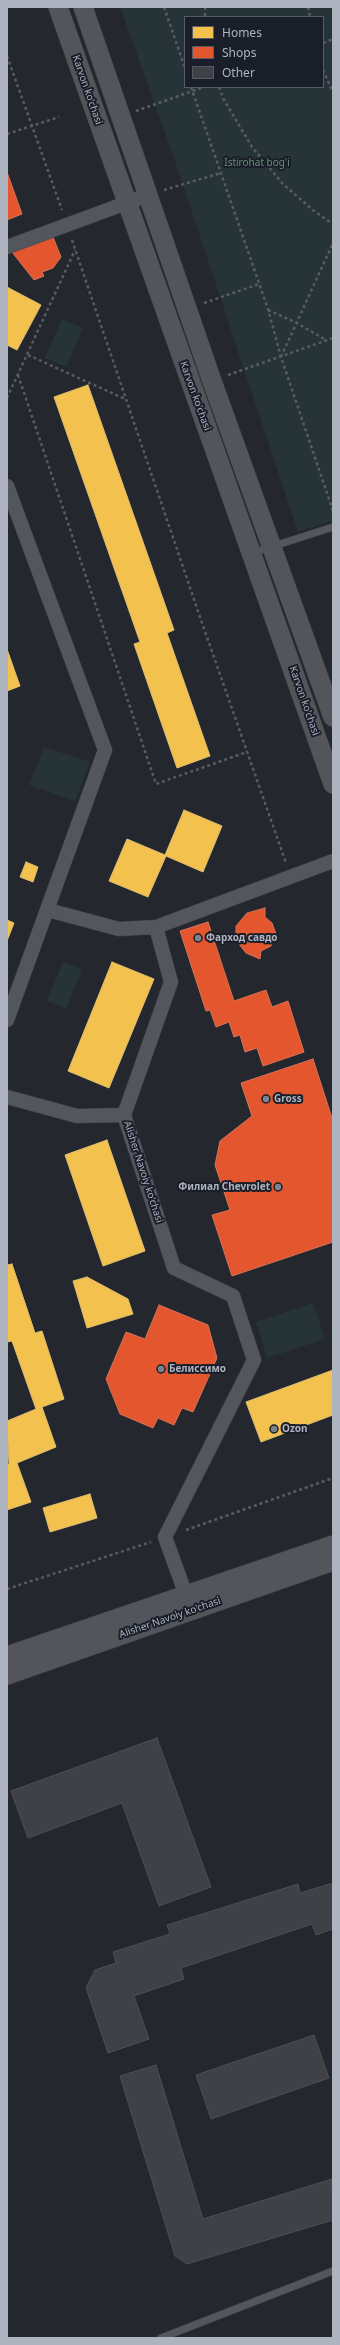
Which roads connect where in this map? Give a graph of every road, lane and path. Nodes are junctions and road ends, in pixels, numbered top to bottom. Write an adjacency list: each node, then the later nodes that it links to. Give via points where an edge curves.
1 (58, 7): 18 (main road, Karvon ko'chasi)
2 (83, 7): 12 (main road)
3 (164, 7): 5 (path)
4 (7, 56): 14 (path)
5 (184, 65)
6 (324, 72): 11 (path)
7 (192, 88): 10 (path)
8 (201, 88): 10 (path)
9 (219, 88): 19 (path, via 252,147 283,184)
10 (193, 91): 12 (path); 16 (path)
11 (333, 92)
12 (121, 116): 17 (main road)
13 (59, 117): 14 (path)
14 (32, 126): 15 (path); 20 (path)
15 (7, 134)
16 (221, 173): 17 (path); 24 (path)
17 (148, 195): 18 (street); 25 (main road)
18 (126, 203): 20 (street); 40 (main road, Karvon ko'chasi)
19 (333, 224)
20 (67, 225): 22 (street); 23 (path)
21 (333, 243): 27 (path)
22 (7, 247)
23 (75, 250): 30 (path); 35 (path)
24 (259, 284): 25 (path); 26 (path)
25 (187, 308): 33 (main road)
26 (268, 309): 27 (path); 31 (path)
27 (295, 322): 29 (path); 31 (path)
28 (333, 338): 29 (path)
29 (326, 340): 31 (path)
30 (28, 355): 32 (path); 35 (path)
31 (281, 357): 33 (path); 37 (path)
32 (18, 375): 34 (path); 42 (path, via 156,784)
33 (212, 381): 39 (main road)
34 (7, 398)
35 (126, 399): 42 (path)
36 (7, 486): 46 (street, via 105,750)
37 (333, 510)
38 (333, 527): 39 (lane)
39 (273, 547): 40 (lane); 41 (main road)
40 (252, 553): 43 (main road, Karvon ko'chasi)
41 (333, 717)
42 (247, 752): 45 (path)
43 (333, 784)
44 (333, 861): 45 (street)
45 (291, 876): 47 (street)
46 (48, 910): 47 (street, via 118,929); 48 (street)
47 (156, 927): 50 (street, Alisher Navoiy ko'chasi, via 171,982)
48 (7, 1020)
49 (7, 1097): 50 (street, via 77,1116)
50 (124, 1115): 53 (street, Alisher Navoiy ko'chasi, via 174,1268 233,1296 254,1360 165,1537)
51 (333, 1545): 53 (main road, Alisher Navoiy ko'chasi)
52 (333, 1561): 55 (main road, Alisher Navoiy ko'chasi)
53 (186, 1595): 54 (main road, Alisher Navoiy ko'chasi)
54 (7, 1656)
55 (7, 1675)
56 (333, 2271): 57 (lane)
57 (160, 2338)

